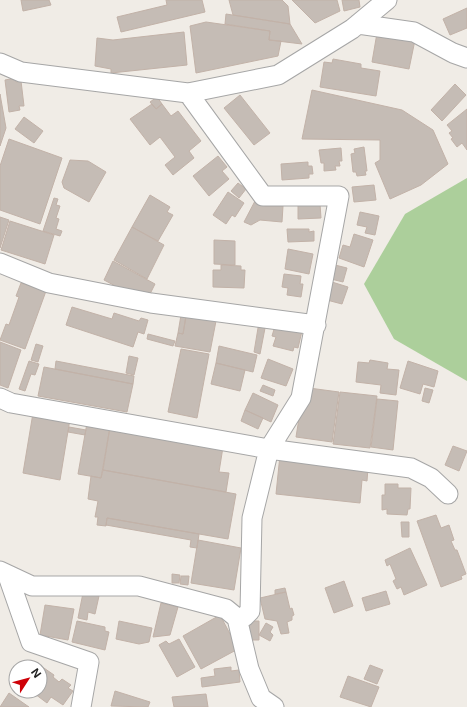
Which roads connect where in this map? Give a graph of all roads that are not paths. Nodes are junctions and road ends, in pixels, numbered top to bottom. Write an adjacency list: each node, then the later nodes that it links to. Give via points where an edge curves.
1 (388, 0): 2 (street)
2 (358, 24): 3 (street, via 414,32); 5 (street, via 278,75)
3 (467, 58)
4 (0, 63): 5 (street, via 21,72)
5 (188, 93): 7 (street, via 264,196 339,196)
6 (0, 263): 7 (street, via 49,283 135,300)
7 (316, 325): 9 (street, via 301,398)
8 (0, 398): 9 (street)
9 (269, 449): 10 (street, via 411,468 431,478); 12 (street, via 252,518 250,611 244,617)
10 (448, 494)
11 (4, 573): 12 (street, via 32,586 139,586 226,609); 13 (street, via 31,642 89,662)
12 (237, 618): 14 (street, via 249,669 261,698)
13 (81, 707)
14 (274, 707)

